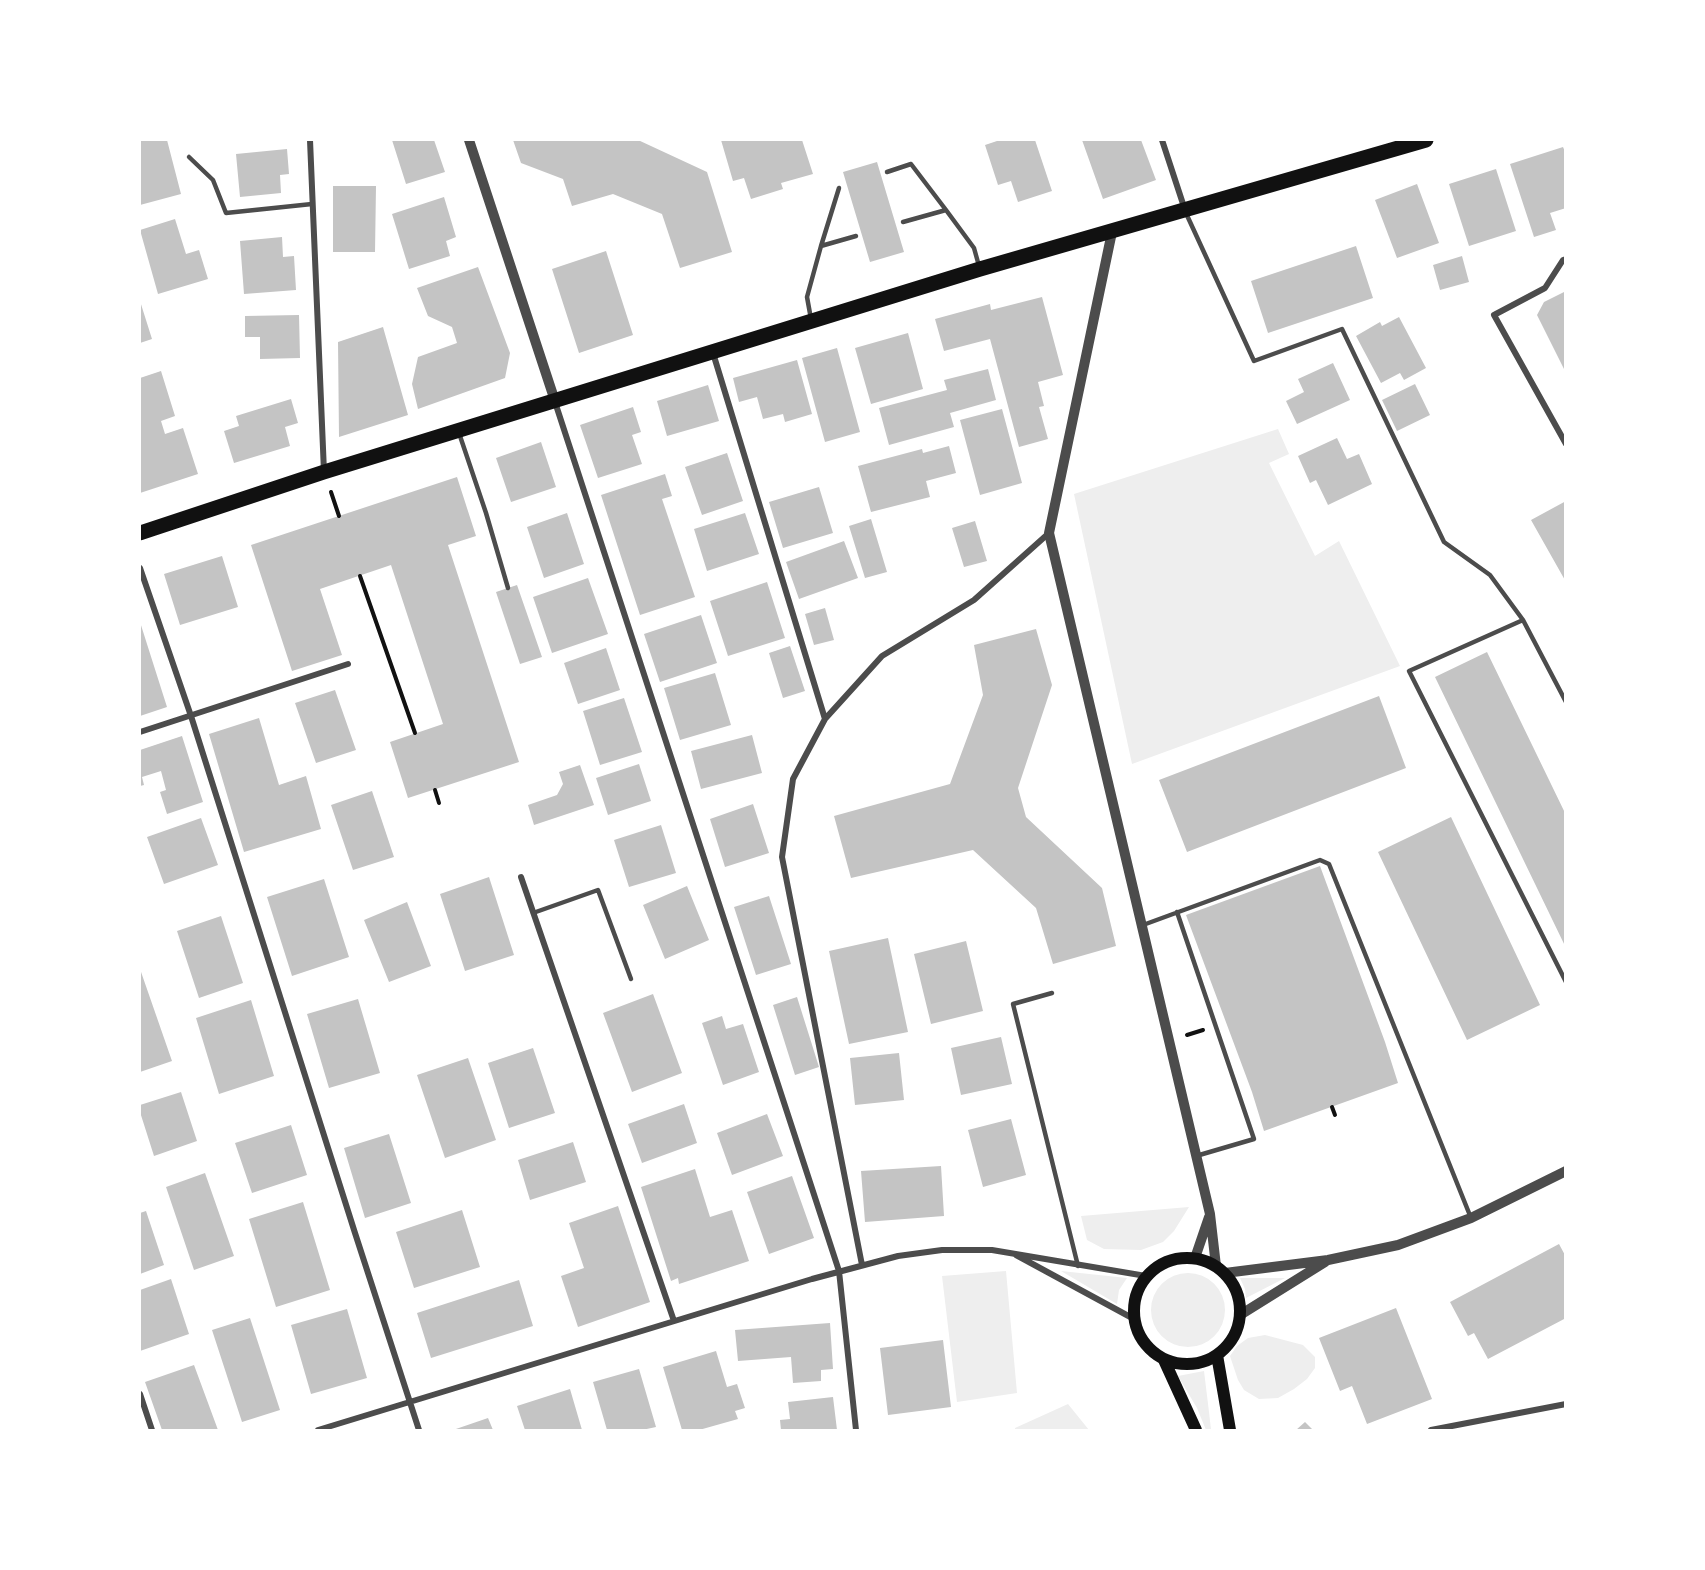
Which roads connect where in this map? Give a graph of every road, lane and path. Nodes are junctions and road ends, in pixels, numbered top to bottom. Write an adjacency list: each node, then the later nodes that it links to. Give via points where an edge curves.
1 (310, 140): 8 (street)
2 (469, 140): 19 (street)
3 (1162, 140): 10 (street)
4 (1426, 140): 10 (main road)
5 (189, 157): 8 (lane, via 213,180 226,213)
6 (887, 172): 9 (lane, via 911,164)
7 (839, 188): 14 (lane)
8 (312, 204): 22 (street)
9 (946, 210): 11 (lane); 16 (lane, via 975,248)
10 (1185, 210): 12 (main road); 28 (lane, via 1254,361 1342,328 1444,542 1490,575)
11 (903, 222)
12 (1112, 232): 16 (main road); 24 (street)
13 (856, 236): 14 (lane)
14 (821, 246): 17 (lane, via 807,297)
15 (1566, 259): 21 (street, via 1545,288 1494,315)
16 (980, 269): 17 (main road)
17 (812, 322): 18 (main road)
18 (713, 353): 19 (main road); 32 (street)
19 (555, 401): 20 (main road); 58 (street)
20 (458, 431): 22 (main road); 27 (lane)
21 (1566, 444)
22 (324, 471): 23 (main road)
23 (140, 533)
24 (1049, 533): 32 (street, via 974,600 882,656); 40 (street)
25 (140, 568): 31 (street)
26 (360, 576): 34 (path)
27 (508, 588)
28 (1523, 620): 30 (lane); 42 (lane, via 1409,671)
29 (348, 664): 31 (street)
30 (1566, 702)
31 (191, 716): 33 (street); 66 (street)
32 (825, 719): 55 (street, via 793,779 782,858)
33 (140, 732)
34 (415, 733)
35 (435, 790): 36 (path)
36 (439, 803)
37 (520, 877): 39 (street)
38 (1177, 912): 40 (lane); 44 (lane); 51 (lane, via 1320,860 1329,864)
39 (533, 913): 41 (lane, via 598,890); 62 (street)
40 (1142, 926): 45 (street)
41 (632, 979)
42 (1566, 982)
43 (1052, 993): 56 (lane, via 1013,1004)
44 (1216, 1025): 45 (path); 48 (lane, via 1254,1139)
45 (1170, 1041): 48 (street)
46 (1332, 1107): 47 (path)
47 (1335, 1115)
48 (1196, 1156): 50 (street)
49 (1566, 1171): 51 (street)
50 (1210, 1214): 53 (street); 57 (street)
51 (1472, 1218): 54 (street, via 1398,1245)
52 (1010, 1252): 55 (street, via 921,1252); 56 (street); 61 (street)
53 (1195, 1258): 57 (main road); 59 (main road, via 1177,1258 1160,1264)
54 (1328, 1260): 57 (street); 60 (street)
55 (862, 1265): 58 (street)
56 (1078, 1266): 59 (street)
57 (1221, 1270): 60 (main road, via 1234,1286)
58 (839, 1271): 62 (street); 71 (street)
59 (1146, 1276): 61 (main road, via 1133,1304)
60 (1240, 1315): 63 (main road, via 1229,1345)
61 (1134, 1319): 64 (main road, via 1149,1350)
62 (674, 1321): 66 (street)
63 (1217, 1355): 64 (main road, via 1200,1363 1182,1365); 73 (main road)
64 (1164, 1360): 72 (main road)
65 (140, 1394): 68 (street)
66 (410, 1402): 69 (street); 70 (street)
67 (1566, 1404): 74 (street)
68 (152, 1431)
69 (318, 1431)
70 (419, 1431)
71 (856, 1431)
72 (1196, 1431)
73 (1230, 1431)
74 (1431, 1431)

